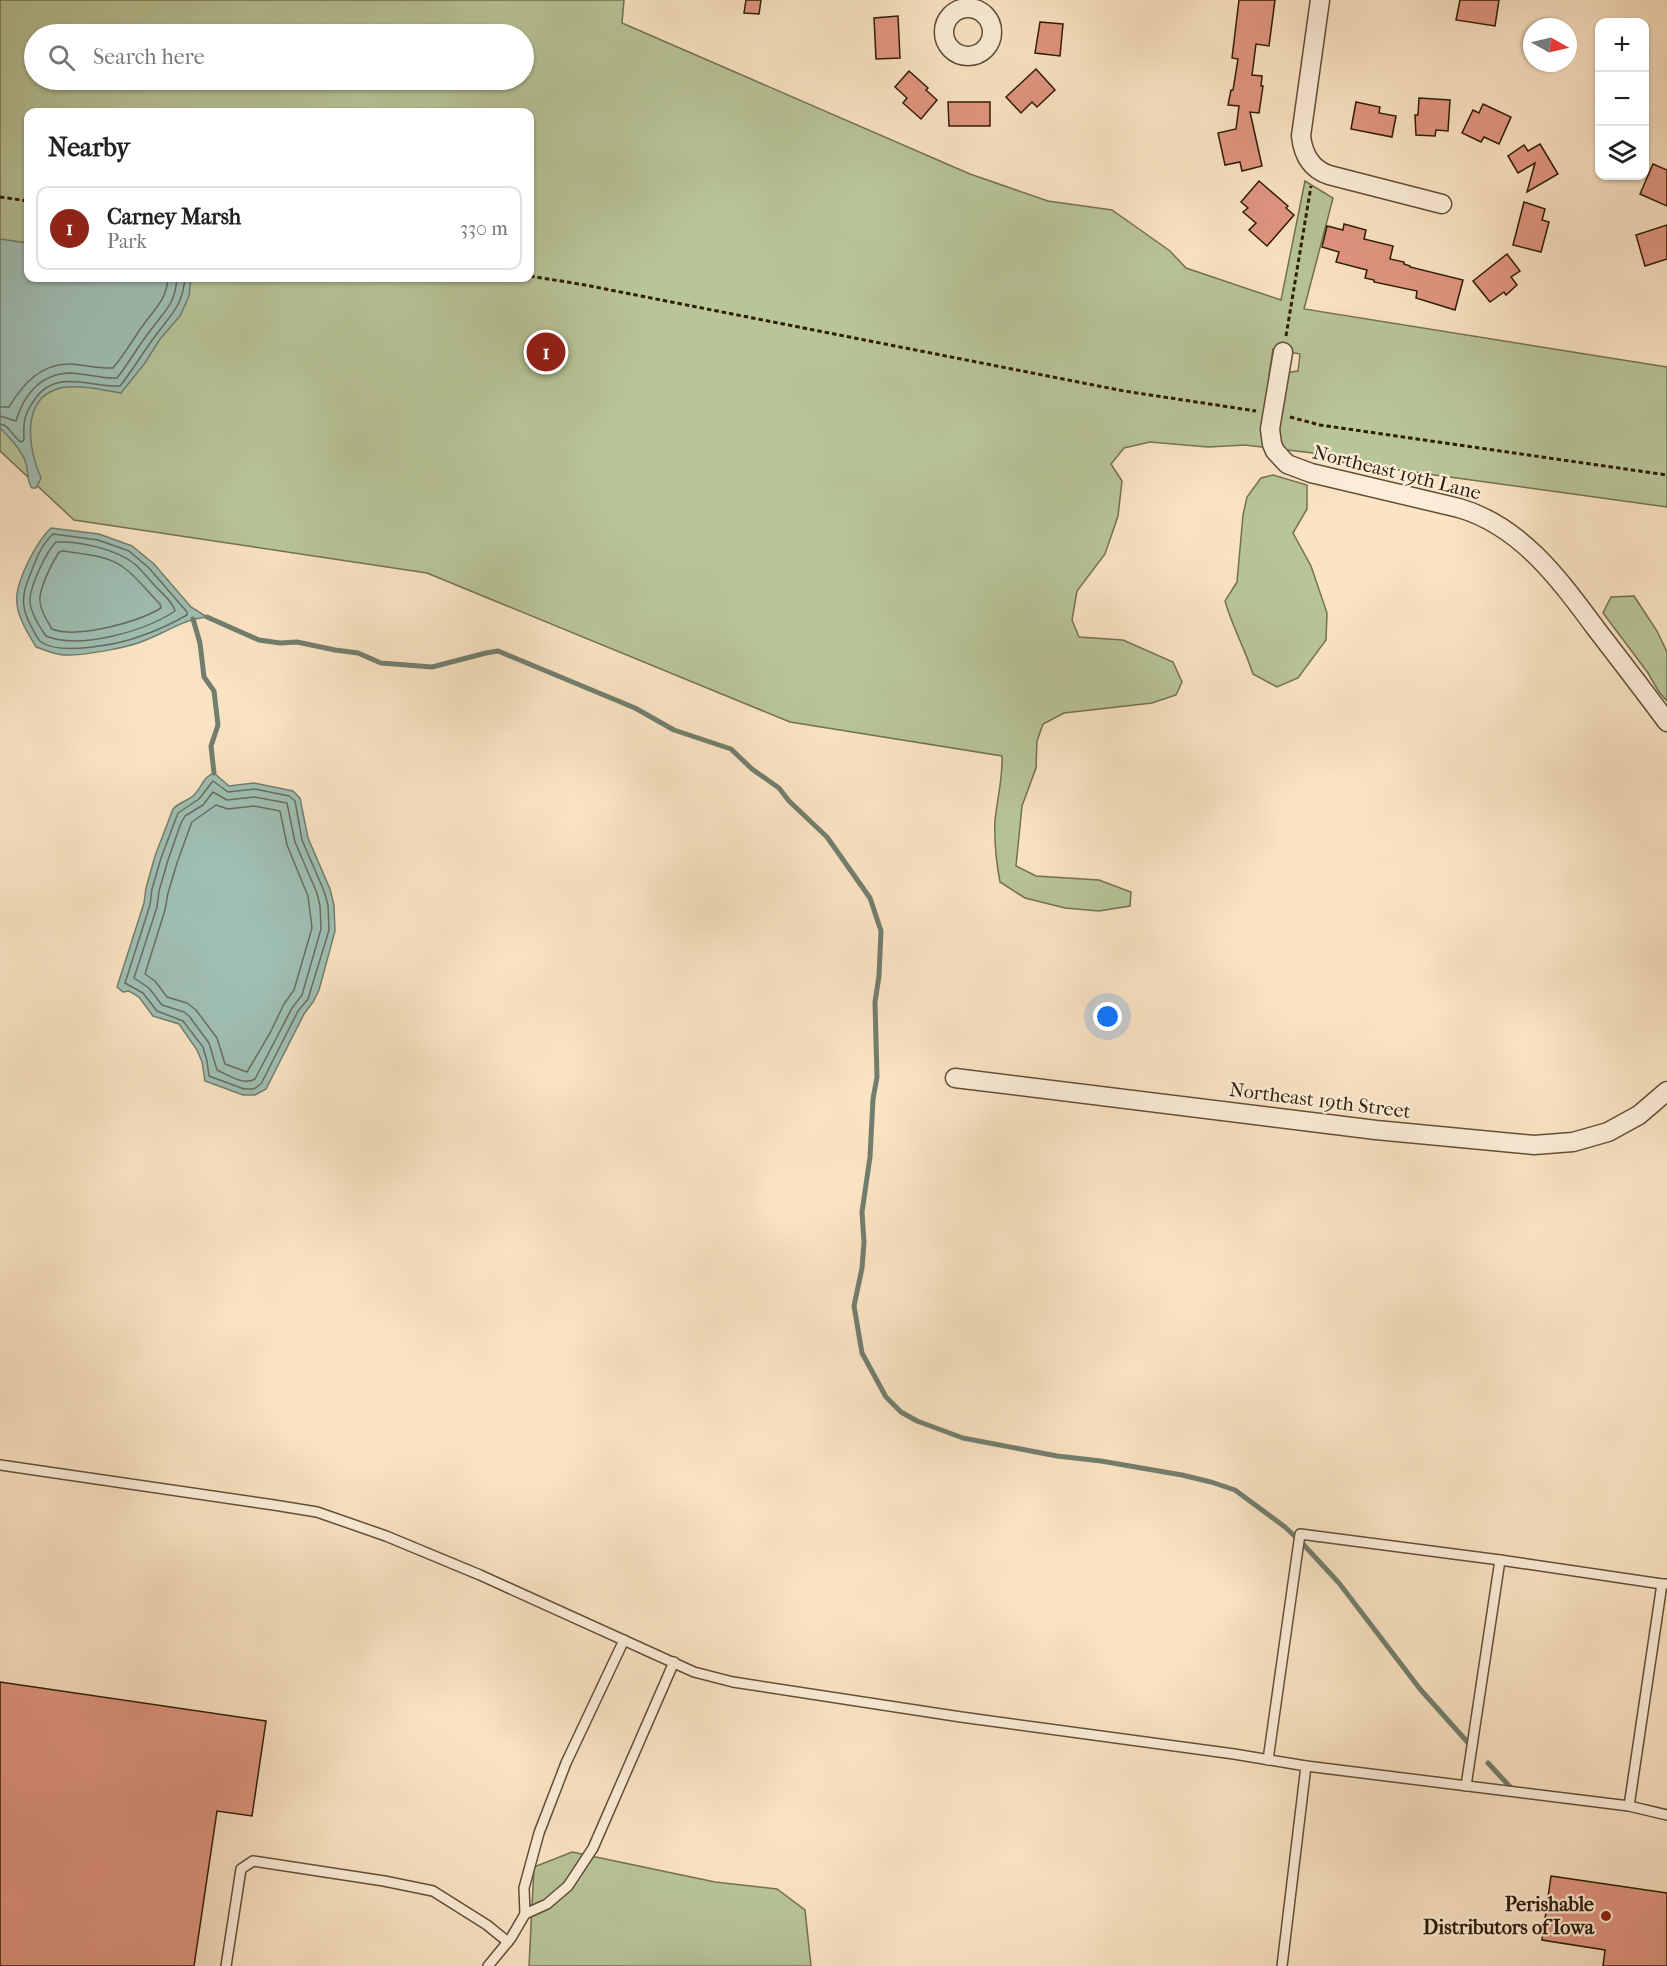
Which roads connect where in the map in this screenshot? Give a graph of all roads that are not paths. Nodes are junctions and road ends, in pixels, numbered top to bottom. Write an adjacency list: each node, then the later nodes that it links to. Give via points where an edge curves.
1 (1320, 0): 2 (street, via 1301,136 1310,162 1317,170 1343,180)
2 (1442, 204)
3 (1283, 352): 4 (street, Northeast 19th Lane, via 1270,429 1278,456 1311,473 1471,511 1515,536 1556,575)
4 (1667, 722)
5 (955, 1078): 6 (street, Northeast 19th Street, via 1376,1130 1534,1145 1573,1142 1608,1132 1640,1115)
6 (1667, 1091)
7 (0, 1465): 10 (lane, via 317,1512 397,1540)
8 (1500, 1560): 9 (lane); 12 (lane, via 1300,1534); 14 (lane)
9 (1665, 1584): 15 (lane)
10 (624, 1640): 11 (lane); 17 (lane, via 566,1762 539,1833 524,1888)
11 (674, 1662): 12 (lane, via 694,1672 733,1682); 17 (lane, via 593,1848 568,1886 547,1904)
12 (1268, 1760): 13 (lane)
13 (1306, 1766): 14 (lane); 21 (lane)
14 (1466, 1786): 15 (lane)
15 (1629, 1806): 16 (lane)
16 (1667, 1815)
17 (525, 1914): 18 (lane)
18 (508, 1942): 19 (lane, via 433,1891 253,1862 241,1869); 20 (lane)
19 (225, 1966)
20 (488, 1966)
21 (1282, 1966)

